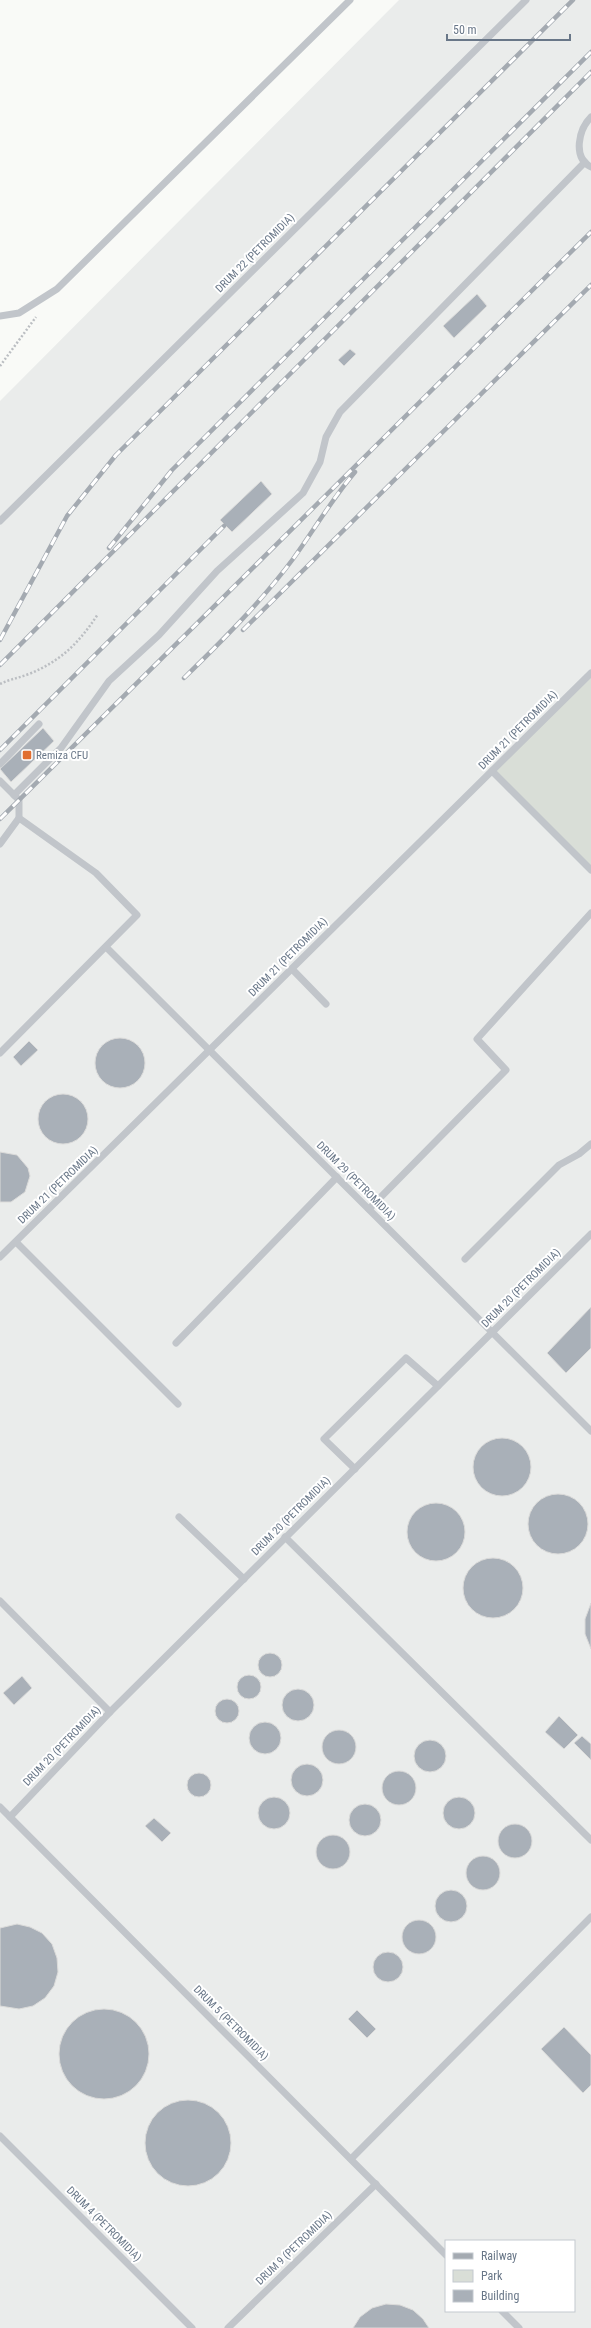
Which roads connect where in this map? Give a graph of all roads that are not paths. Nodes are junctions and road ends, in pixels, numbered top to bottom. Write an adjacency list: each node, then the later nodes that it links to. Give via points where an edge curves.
1 (350, 0): 5 (lane, via 57,289 19,313)
2 (526, 0): 6 (lane, DRUM 22 (PETROMIDIA))
3 (591, 116): 4 (lane, via 579,144 581,157)
4 (588, 165): 12 (lane, via 340,412 326,437 320,462 304,493 217,571 164,630 109,681 61,748)
5 (0, 316)
6 (0, 521)
7 (591, 673): 10 (lane, DRUM 21 (PETROMIDIA))
8 (39, 724): 9 (lane)
9 (0, 764)
10 (492, 771): 15 (lane); 18 (lane, DRUM 21 (PETROMIDIA))
11 (0, 781): 12 (lane)
12 (14, 795): 13 (lane, via 19,800)
13 (20, 818): 14 (lane); 17 (lane, via 96,873 137,915)
14 (0, 844)
15 (591, 870)
16 (591, 913): 24 (lane, via 477,1039 506,1070)
17 (106, 947): 20 (lane, DRUM 29 (PETROMIDIA)); 21 (lane)
18 (292, 969): 19 (lane); 20 (lane, DRUM 21 (PETROMIDIA))
19 (326, 1004)
20 (209, 1051): 23 (lane, DRUM 29 (PETROMIDIA)); 26 (lane, DRUM 21 (PETROMIDIA))
21 (0, 1053)
22 (591, 1144): 28 (lane, via 559,1165)
23 (337, 1178): 24 (lane, DRUM 29 (PETROMIDIA)); 30 (lane)
24 (369, 1209): 29 (lane, DRUM 29 (PETROMIDIA))
25 (591, 1234): 29 (lane, DRUM 20 (PETROMIDIA))
26 (16, 1242): 27 (lane, DRUM 21 (PETROMIDIA)); 32 (lane)
27 (0, 1257)
28 (465, 1259)
29 (493, 1332): 31 (lane, DRUM 20 (PETROMIDIA)); 33 (lane, DRUM 29 (PETROMIDIA))
30 (176, 1343)
31 (438, 1386): 34 (lane, DRUM 20 (PETROMIDIA)); 34 (lane, via 406,1358 324,1439)
32 (178, 1404)
33 (591, 1431)
34 (355, 1469): 36 (lane, DRUM 20 (PETROMIDIA))
35 (180, 1517): 37 (lane)
36 (285, 1537): 37 (lane, DRUM 20 (PETROMIDIA)); 42 (lane)
37 (244, 1579): 39 (lane, DRUM 20 (PETROMIDIA))
38 (0, 1601): 39 (lane)
39 (110, 1712): 41 (lane, DRUM 20 (PETROMIDIA))
40 (0, 1807): 41 (lane, DRUM 5 (PETROMIDIA))
41 (10, 1817): 45 (lane, DRUM 5 (PETROMIDIA))
42 (591, 1840)
43 (591, 1917): 45 (lane)
44 (0, 2136): 49 (lane, DRUM 4 (PETROMIDIA))
45 (350, 2159): 46 (lane, DRUM 5 (PETROMIDIA))
46 (376, 2184): 47 (lane, DRUM 5 (PETROMIDIA)); 50 (lane, DRUM 9 (PETROMIDIA))
47 (445, 2254)
48 (503, 2312): 51 (lane)
49 (192, 2328)
50 (228, 2328)
51 (519, 2328)

